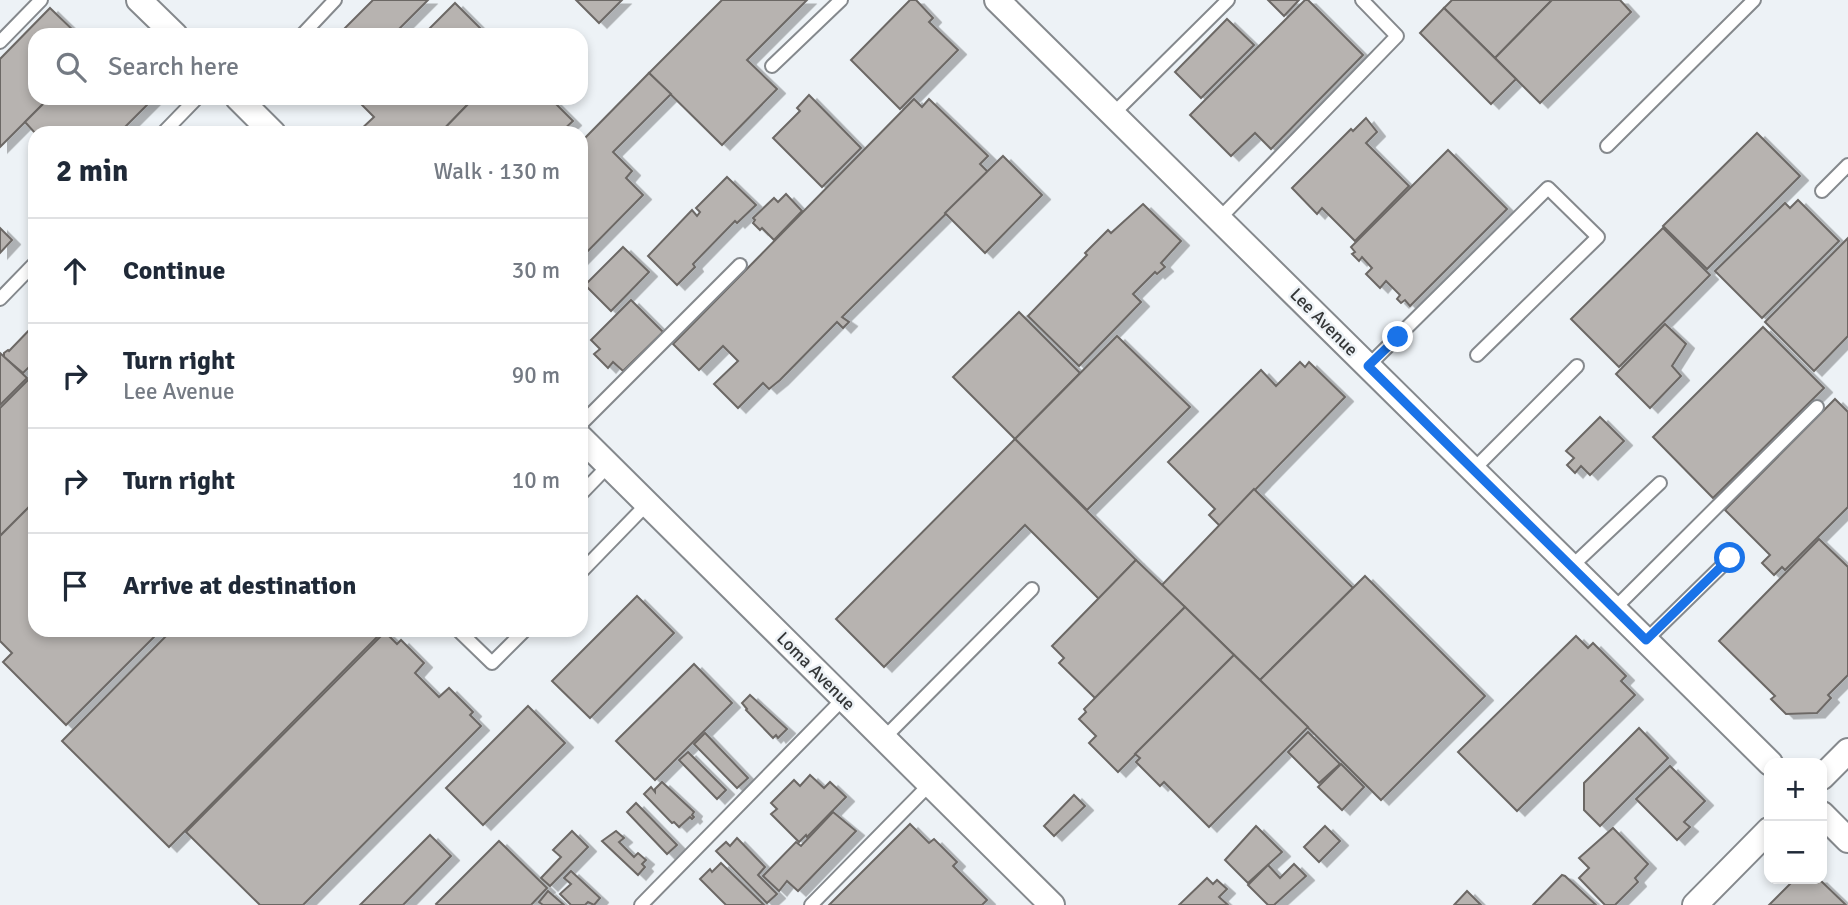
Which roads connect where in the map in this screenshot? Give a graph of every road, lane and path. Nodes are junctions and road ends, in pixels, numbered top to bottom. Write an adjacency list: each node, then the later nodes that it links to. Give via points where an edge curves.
1 (41, 0): 11 (lane)
2 (139, 0): 9 (street)
3 (335, 0): 10 (lane)
4 (841, 0): 12 (lane)
5 (1228, 0): 15 (lane)
6 (1362, 0): 21 (lane, via 1397,36)
7 (1754, 0): 18 (lane)
8 (1007, 3): 15 (street, Lee Avenue)
9 (168, 28)
10 (309, 28)
11 (0, 42)
12 (772, 66)
13 (190, 105): 16 (lane)
14 (246, 105): 17 (street)
15 (1113, 114): 21 (street, Lee Avenue)
16 (170, 126)
17 (267, 126)
18 (1607, 146)
19 (1848, 165): 20 (lane)
20 (1822, 191)
21 (1219, 219): 26 (street, Lee Avenue)
22 (740, 265): 29 (lane)
23 (28, 270): 24 (lane)
24 (0, 299)
25 (1477, 355): 26 (lane, via 1598,237 1548,188)
26 (1368, 366): 32 (street, Lee Avenue)
27 (1577, 366): 32 (lane)
28 (1817, 407): 40 (lane)
29 (588, 417)
30 (588, 445): 31 (street, Loma Avenue)
31 (609, 465): 34 (lane); 35 (street, Loma Avenue)
32 (1473, 470): 38 (street, Lee Avenue)
33 (1660, 483): 38 (lane)
34 (588, 487)
35 (648, 504): 37 (lane); 44 (street, Loma Avenue)
36 (1730, 558): 43 (lane)
37 (588, 565)
38 (1572, 566): 40 (street, Lee Avenue)
39 (1032, 590): 45 (lane)
40 (1614, 609): 43 (street, Lee Avenue)
41 (465, 637): 42 (lane, via 492,663)
42 (518, 637)
43 (1646, 640): 47 (street, Lee Avenue)
44 (844, 698): 45 (street, Loma Avenue); 53 (lane)
45 (884, 738): 49 (street, Loma Avenue)
46 (1848, 751): 48 (street)
47 (1765, 758)
48 (1827, 772)
49 (930, 784): 54 (lane); 55 (street, Loma Avenue)
50 (1827, 819): 52 (street)
51 (1764, 835): 56 (street)
52 (1848, 840)
53 (641, 905)
54 (811, 905)
55 (1051, 905)
56 (1695, 905)

